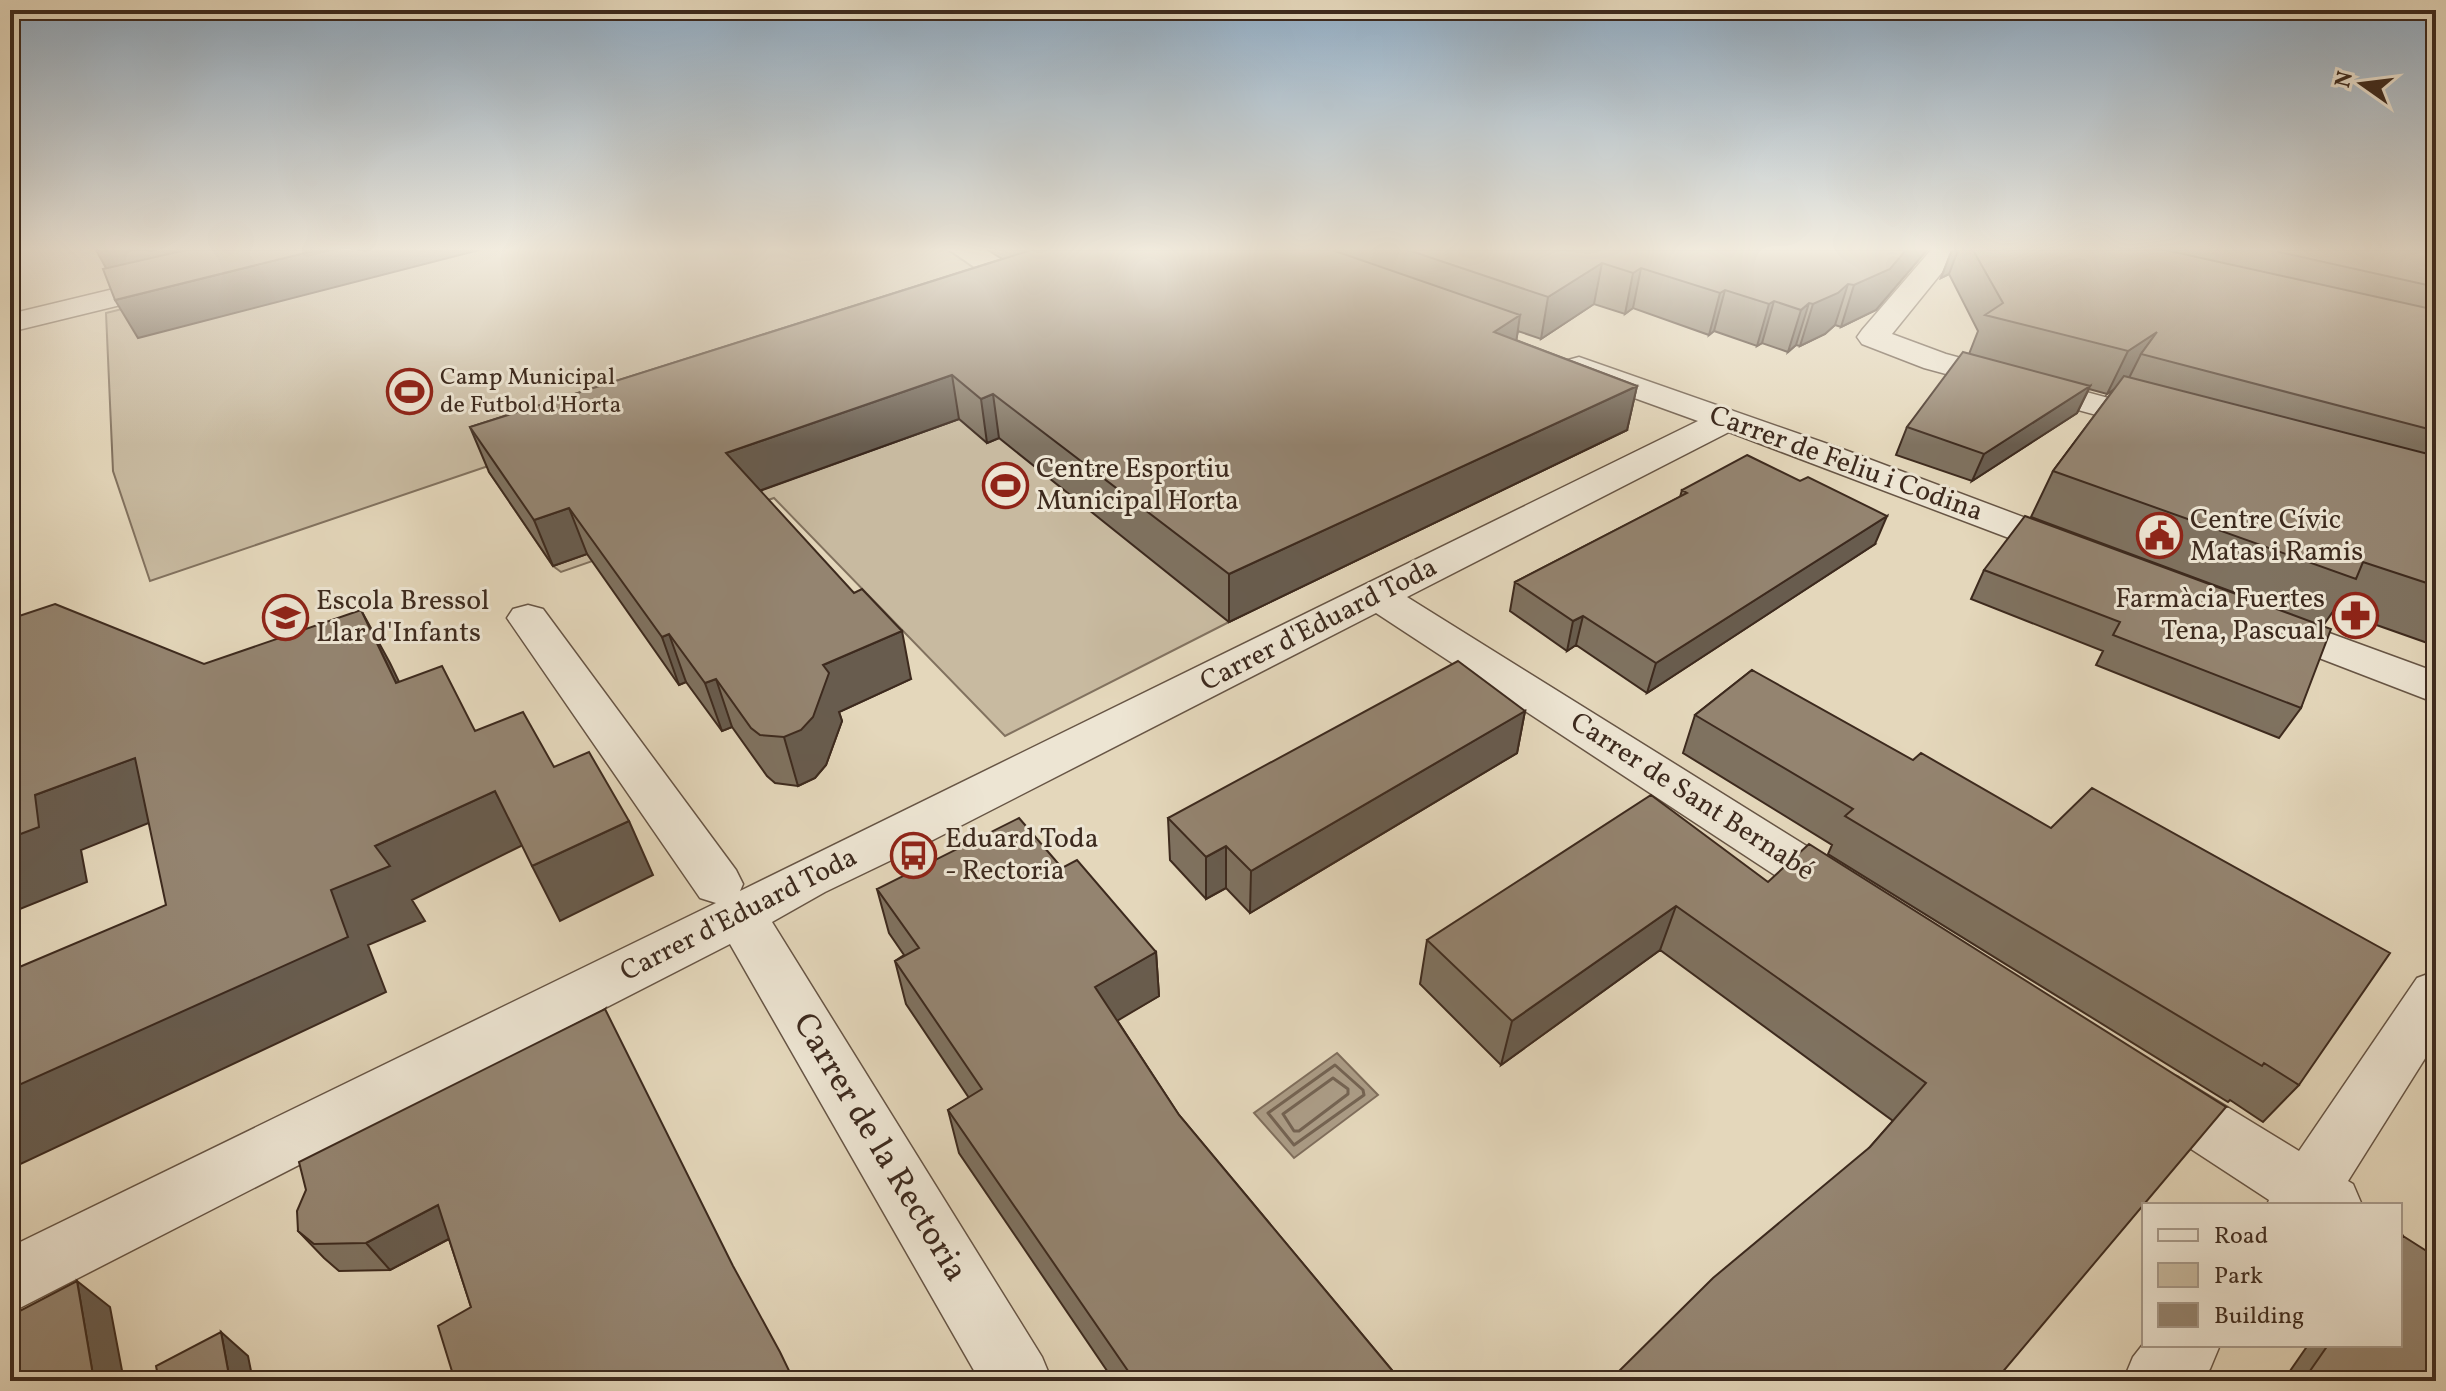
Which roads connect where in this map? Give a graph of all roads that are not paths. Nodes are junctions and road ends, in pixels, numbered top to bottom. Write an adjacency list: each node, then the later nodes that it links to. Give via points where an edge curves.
1 (43, 315): 3 (street)
2 (1892, 315): 6 (street, via 1873,337 1935,361)
3 (10, 323)
4 (1553, 358): 5 (street, Carrer de Feliu i Codina)
5 (1727, 420): 7 (street, Carrer de Feliu i Codina); 8 (street, Carrer d'Eduard Toda)
6 (2194, 431)
7 (2108, 563)
8 (1377, 596): 12 (street, Carrer d'Eduard Toda, via 912,829 807,878); 13 (street, Carrer de Sant Bernabé)
9 (2237, 612): 11 (street)
10 (528, 618): 12 (street, Carrer de la Rectoria)
11 (2436, 688)
12 (729, 899): 17 (street, Carrer d'Eduard Toda); 19 (street, Carrer de la Rectoria)
13 (1882, 919)
14 (2436, 994): 16 (street)
15 (2123, 1073): 16 (street)
16 (2313, 1200)
17 (10, 1281)
18 (2184, 1347): 20 (street)
19 (1018, 1381)
20 (2157, 1381)

